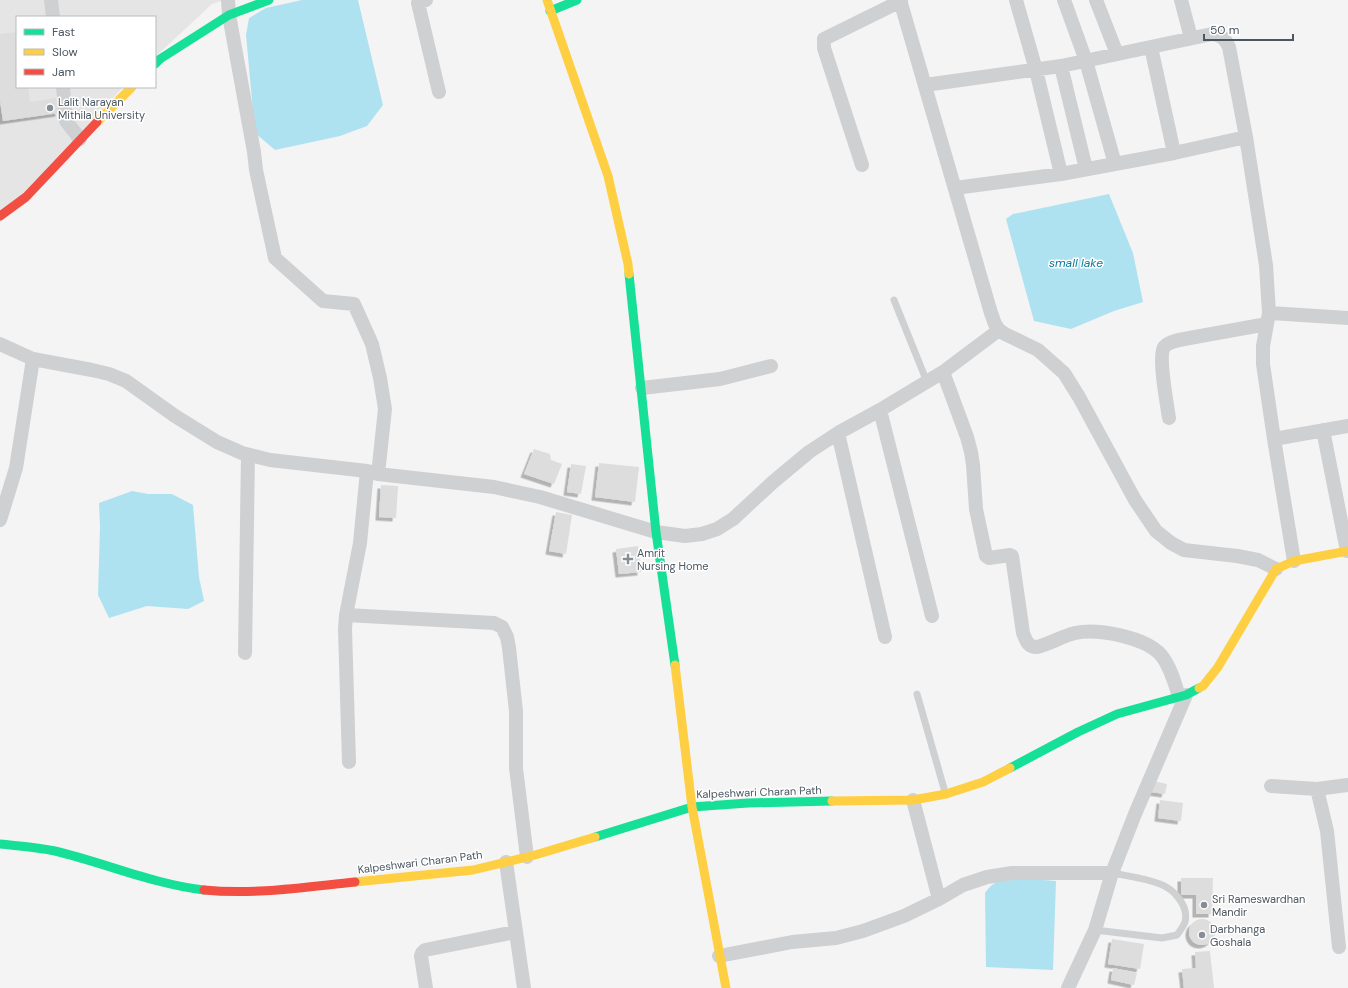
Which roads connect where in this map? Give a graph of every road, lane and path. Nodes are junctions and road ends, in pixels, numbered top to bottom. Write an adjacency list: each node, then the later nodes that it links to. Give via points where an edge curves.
1 (51, 0): 14 (street)
2 (228, 0): 13 (street)
3 (269, 0): 13 (street)
4 (426, 0): 25 (street, via 418,3)
5 (546, 0): 12 (street)
6 (578, 0): 12 (street)
7 (1016, 0): 21 (street)
8 (1064, 0): 18 (street)
9 (1096, 0): 17 (street)
10 (1181, 0): 15 (street)
11 (900, 1): 22 (street); 30 (street, via 824,39 824,48)
12 (550, 11): 44 (street, via 608,176 628,264)
13 (230, 15): 19 (street); 52 (street, via 256,170 275,258 324,301 354,304 372,344 385,409)
14 (53, 16)
15 (1191, 38): 16 (street); 26 (street, via 1219,34 1225,39 1229,47)
16 (1151, 47): 17 (street); 28 (street)
17 (1117, 54): 18 (street)
18 (1086, 60): 20 (street); 29 (street)
19 (156, 63)
20 (1061, 66): 21 (street); 31 (street)
21 (1036, 70): 22 (street); 32 (street)
22 (925, 85): 33 (street)
23 (62, 88): 27 (street, via 66,121)
24 (131, 88): 27 (street)
25 (439, 92)
26 (1246, 137): 28 (street); 37 (street, via 1266,264)
27 (80, 140): 34 (street, via 26,197)
28 (1174, 153): 29 (street)
29 (1115, 164): 31 (street)
30 (862, 165)
31 (1086, 169): 32 (street)
32 (1061, 174): 33 (street)
33 (954, 188): 38 (street, via 990,313)
34 (0, 216)
35 (894, 300): 43 (lane)
36 (1348, 318): 37 (street)
37 (1268, 319): 46 (street, via 1165,346 1162,366); 50 (street, via 1263,364)
38 (999, 330): 42 (street); 57 (street, via 1038,350 1064,373 1135,500 1156,531 1184,550 1258,560)
39 (0, 344): 40 (street)
40 (33, 359): 51 (street, via 109,374 126,381 217,442); 53 (street, via 16,468)
41 (771, 366): 44 (street, via 720,379)
42 (943, 372): 43 (street); 63 (street, via 971,452 976,510 986,556 1012,556 1023,633 1027,642 1037,647 1081,632 1114,634 1138,640 1152,647 1166,662)
43 (927, 382): 45 (street)
44 (642, 388): 54 (street)
45 (880, 410): 49 (street); 59 (street)
46 (1169, 418)
47 (1348, 426): 48 (street)
48 (1323, 430): 50 (street); 55 (street)
49 (838, 433): 54 (street, via 809,452 733,519 717,529 685,536); 60 (street)
50 (1274, 439): 56 (street)
51 (248, 455): 52 (street); 61 (street)
52 (373, 473): 54 (street, via 494,487 540,497); 58 (street)
53 (0, 520)
54 (656, 532): 70 (street)
55 (1347, 551): 56 (street)
56 (1294, 561): 57 (street)
57 (1276, 569): 63 (street, Kalpeshwari Charan Path, via 1218,668 1203,686)
58 (346, 615): 64 (street, via 344,643); 72 (street, via 494,623 502,627 510,648 516,711 516,768)
59 (932, 616)
60 (885, 637)
61 (245, 653)
62 (917, 694): 68 (lane)
63 (1183, 696): 68 (street, Kalpeshwari Charan Path, via 1117,714 983,782); 74 (street)
64 (349, 762)
65 (1348, 785): 67 (street)
66 (1271, 786): 67 (street)
67 (1317, 789): 78 (street, via 1328,831)
68 (946, 794): 69 (street, Kalpeshwari Charan Path)
69 (913, 800): 70 (street, Kalpeshwari Charan Path, via 748,803); 75 (street)
70 (692, 807): 72 (street, Kalpeshwari Charan Path); 79 (street)
71 (0, 844): 73 (street, Kalpeshwari Charan Path, via 54,850 151,879 190,888 224,892 255,892 466,871)
72 (527, 857): 73 (street, Kalpeshwari Charan Path)
73 (506, 862): 77 (street)
74 (1112, 873): 75 (street, via 1012,872 964,885); 76 (street); 76 (lane, via 1168,887 1185,910 1185,922 1177,935 1162,938)
75 (939, 900): 79 (street, via 904,916 836,938 792,942)
76 (1095, 930): 83 (street)
77 (515, 932): 80 (street, via 425,950 421,956); 81 (street)
78 (1340, 947)
79 (719, 956): 82 (street)
80 (426, 988)
81 (524, 988)
82 (726, 988)
83 (1068, 988)

